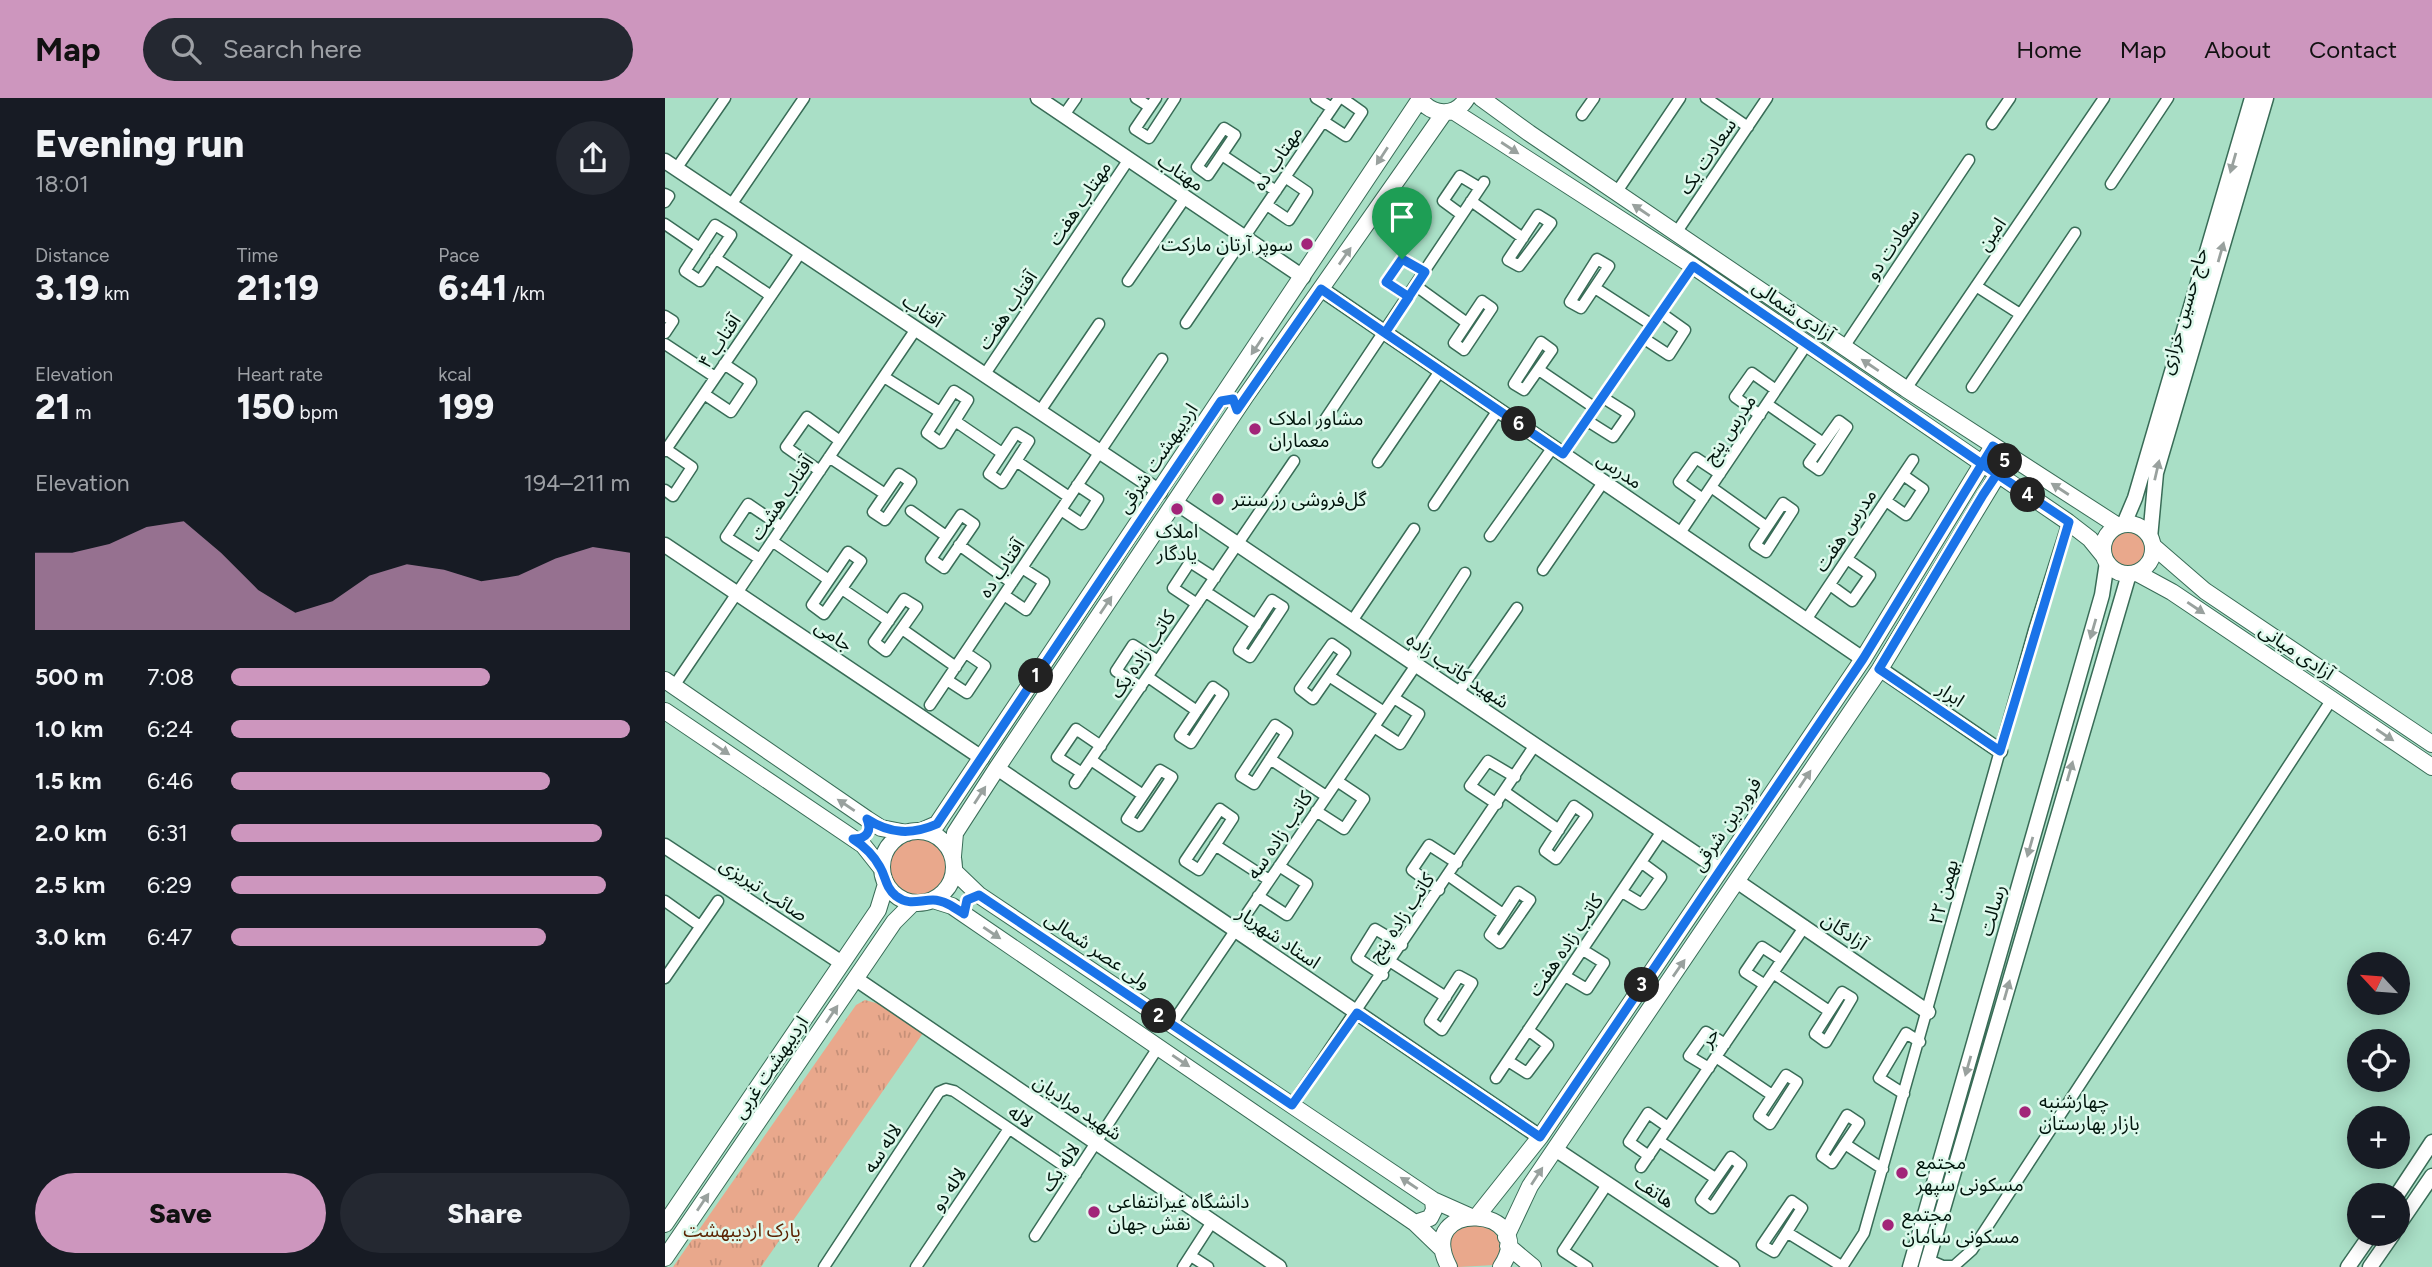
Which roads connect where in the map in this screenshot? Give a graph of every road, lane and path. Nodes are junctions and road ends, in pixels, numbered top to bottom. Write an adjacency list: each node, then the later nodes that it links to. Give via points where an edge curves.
1 (725, 98): 33 (street)
2 (804, 98): 42 (street)
3 (1038, 98): 26 (street, مهتاب)
4 (1076, 98): 26 (street)
5 (1136, 98): 22 (street)
6 (1175, 98): 22 (street, via 1149,138 1135,130)
7 (1316, 98): 23 (street)
8 (1341, 98): 23 (street, مهتاب ده); 27 (street, via 1362,112 1346,136)
9 (1467, 98): 24 (main road, اردیبهشت شرقی)
10 (1481, 98): 37 (main road, آزادی شمالی)
11 (1594, 98): 25 (street)
12 (1680, 98): 37 (street)
13 (1706, 98): 29 (street)
14 (1767, 98): 29 (street, سعادت یک)
15 (2010, 98): 28 (street)
16 (2104, 98): 59 (street, امین)
17 (2151, 98): 21 (street)
18 (2252, 98): 135 (street, حاج حسین خرازی, one-way to 135, via 2135,498)
19 (2266, 98): 143 (street, حاج حسین خرازی, one-way to 19, via 2156,473)
20 (1420, 99): 24 (main road, آزادی شمالی, via 1434,111); 56 (main road, اردیبهشت شرقی, one-way to 56)
21 (2165, 102): 35 (street)
22 (1153, 103)
23 (1332, 108): 27 (street, مهتاب ده)
24 (1448, 112): 54 (main road, آزادی شمالی, one-way to 54); 61 (main road, اردیبهشت شرقی, one-way to 24)
25 (1582, 115)
26 (1064, 116): 31 (street, مهتاب)
27 (1323, 121): 34 (street, مهتاب ده)
28 (1992, 124)
29 (1748, 127): 46 (street, سعادت یک)
30 (1222, 155): 36 (street)
31 (1129, 159): 39 (street, مهتاب); 53 (street, مهتاب هفت)
32 (1969, 160): 77 (street, سعادت دو)
33 (671, 165): 42 (street, آفتاب)
34 (1285, 177): 36 (street, مهتاب ده); 43 (street, via 1307,192 1289,220)
35 (2111, 184)
36 (1276, 191): 43 (street, مهتاب ده)
37 (1616, 193): 46 (main road, آزادی شمالی, one-way to 37)
38 (665, 194): 41 (street, via 669,197)
39 (1185, 198): 48 (street, مهتاب); 57 (street)
40 (1471, 201): 44 (street); 44 (street, via 1482,185 1460,176 1443,201); 49 (street)
41 (665, 202)
42 (731, 205): 51 (street, آفتاب)
43 (1267, 205): 48 (street, مهتاب ده)
44 (1462, 215): 55 (street)
45 (665, 224): 50 (street)
46 (1676, 233): 77 (main road, آزادی شمالی)
47 (2075, 233): 65 (street)
48 (1244, 238): 56 (street, مهتاب); 67 (street, مهتاب ده)
49 (1523, 238): 49 (street, via 1508,260 1519,267 1551,223 1538,215)
50 (701, 248): 52 (street, via 715,225 731,235); 52 (street, via 685,271 701,281)
51 (801, 252): 62 (street, آفتاب ۴); 71 (street, آفتاب)
52 (715, 258): 62 (street)
53 (1058, 265): 83 (street, آفتاب هفت)
54 (1693, 266): 64 (street); 76 (main road, آزادی شمالی)
55 (1425, 272): 58 (street); 63 (street, via 1402,259 1386,282)
56 (1303, 277): 80 (main road, اردیبهشت شرقی, one-way to 80)
57 (1128, 281)
58 (1416, 286): 63 (street); 68 (street)
59 (1976, 286): 65 (street); 88 (street, امین)
60 (1595, 288): 70 (street)
61 (1321, 289): 73 (street, مدرس); 86 (main road, اردیبهشت شرقی)
62 (771, 296): 79 (street, آفتاب ۴)
63 (1409, 297): 73 (street)
64 (1661, 313): 70 (street); 74 (street, via 1685,330 1668,355)
65 (2020, 314): 87 (street)
66 (665, 316): 72 (street, via 673,321)
67 (1186, 323)
68 (1467, 323)
69 (1099, 324): 97 (street)
70 (1652, 325): 74 (street)
71 (916, 329): 83 (street, آفتاب); 85 (street, آفتاب هشت)
72 (665, 333)
73 (1385, 333): 82 (street, مدرس); 102 (street)
74 (1643, 338): 91 (street)
75 (665, 344): 84 (street)
76 (1807, 344): 89 (street, مدرس پنج); 116 (main road, آزادی شمالی)
77 (1844, 347): 88 (main road, آزادی شمالی, one-way to 77)
78 (1162, 359): 107 (street, آفتاب ده)
79 (724, 364): 84 (street, آفتاب ۴); 90 (street, via 751,382 731,412)
80 (1243, 368): 86 (main road, via 1242,382); 92 (main road, اردیبهشت شرقی)
81 (1539, 370): 94 (street)
82 (1440, 371): 96 (street, مدرس); 115 (street)
83 (985, 374): 97 (street, آفتاب)
84 (715, 377): 90 (street, آفتاب ۴)
85 (884, 377): 98 (street); 103 (street, آفتاب هشت)
86 (1255, 382): 95 (main road, اردیبهشت شرقی)
87 (1972, 387)
88 (1906, 389): 105 (main road, آزادی شمالی)
89 (1776, 390): 93 (street, مدرس پنج); 99 (street, via 1752,373 1735,397)
90 (704, 394): 106 (street, آفتاب ۴)
91 (1602, 397): 94 (street); 100 (street, via 1629,414 1624,422 1613,437)
92 (1221, 401): 95 (main road, via 1233,399); 125 (main road, اردیبهشت شرقی)
93 (1767, 404): 99 (street, مدرس پنج); 104 (street)
94 (1595, 408): 100 (street)
95 (1237, 410): 130 (main road, اردیبهشت شرقی)
96 (1498, 410): 108 (street, مدرس); 131 (street)
97 (1040, 411): 107 (street, آفتاب)
98 (940, 412): 101 (street, via 954,391 968,400); 101 (street, via 926,433 941,443)
99 (1760, 415): 118 (street, مدرس پنج)
100 (1586, 420): 108 (street)
101 (955, 421): 109 (street)
102 (1322, 424)
103 (840, 441): 111 (street, آفتاب هشت); 117 (street, via 807,417 786,447)
104 (1822, 442)
105 (1993, 446): 110 (main road, آزادی شمالی); 116 (main road, فروردین شرقی)
106 (666, 450): 124 (street, via 692,467 673,496)
107 (1100, 451): 122 (street, آفتاب ده); 125 (street, آفتاب)
108 (1558, 451): 121 (street, مدرس); 141 (street)
109 (1002, 453): 113 (street, via 1016,433 1029,441); 113 (street, via 989,474 1002,483)
110 (2009, 456): 119 (main road); 135 (main road, آزادی شمالی, one-way to 110)
111 (829, 457): 117 (street, آفتاب هشت); 126 (street)
112 (1913, 460): 120 (street, مدرس هفت)
113 (1016, 461): 127 (street)
114 (1294, 461): 144 (street, کاتب زاده یک)
115 (1378, 462)
116 (1982, 464): 119 (main road, آزادی شمالی); 170 (main road, فروردین شرقی)
117 (820, 471): 136 (street, آفتاب هشت)
118 (1720, 474): 123 (street, مدرس پنج); 128 (street, via 1696,458 1679,482)
119 (1997, 474): 134 (main road, آزادی شمالی); 174 (main road)
120 (1903, 475): 129 (street, مدرس هفت); 129 (street, via 1923,489 1906,515)
121 (1604, 481): 139 (street, مدرس); 151 (street)
122 (1077, 485): 127 (street, آفتاب ده); 132 (street, via 1098,499 1082,524)
123 (1711, 487): 128 (street, مدرس پنج); 137 (street)
124 (665, 490)
125 (1160, 492): 192 (main road, اردیبهشت شرقی)
126 (885, 494)
127 (1069, 497): 132 (street, آفتاب ده)
128 (1703, 499): 139 (street, مدرس پنج)
129 (1886, 501): 149 (street, مدرس هفت)
130 (1175, 502): 144 (street, شهید کاتب زاده); 196 (main road, اردیبهشت شرقی, one-way to 130)
131 (1434, 505)
132 (1061, 510): 150 (street, آفتاب ده)
133 (911, 511): 140 (street)
134 (2069, 522): 147 (main road, آزادی شمالی); 191 (street, ۲۲ بهمن)
135 (2121, 525): 143 (main road, via 2139,527); 147 (main road, via 2106,538)
136 (782, 527): 142 (street, آفتاب هشت); 148 (street, via 748,504 726,537)
137 (1767, 527)
138 (1414, 529): 166 (street)
139 (1680, 533): 164 (street, مدرس)
140 (946, 536): 146 (street, via 961,515 974,524); 146 (street, via 931,559 944,568)
141 (1490, 536)
142 (772, 541): 148 (street, آفتاب هشت); 155 (street)
143 (2151, 542): 153 (main road, via 2150,561); 188 (main road, آزادی میانی, via 2205,591)
144 (1238, 544): 154 (street, کاتب زاده یک); 166 (street, شهید کاتب زاده)
145 (665, 545): 160 (street, جامی)
146 (959, 545): 156 (street)
147 (2105, 558): 153 (main road, via 2120,573); 308 (street, رسالت, one-way to 308, via 2099,608)
148 (760, 559): 160 (street, آفتاب هشت)
149 (1847, 559): 157 (street, مدرس هفت); 157 (street, via 1870,575 1852,601)
150 (1023, 568): 156 (street, آفتاب ده); 161 (street, via 1044,582 1027,610)
151 (1543, 570)
152 (1465, 573): 172 (street, کاتب زاده سه)
153 (2133, 573): 182 (main road, آزادی میانی, one-way to 182, via 2172,592); 297 (street, رسالت, one-way to 153)
154 (1215, 578): 159 (street, کاتب زاده یک); 162 (street, via 1190,562 1173,588)
155 (829, 580): 158 (street, via 811,605 824,614); 158 (street, via 848,552 861,561)
156 (1013, 583): 161 (street, آفتاب ده)
157 (1830, 585): 164 (street, مدرس هفت)
158 (842, 589): 165 (street)
159 (1206, 592): 162 (street, کاتب زاده یک); 167 (street)
160 (737, 593): 178 (street, آفتاب هشت); 192 (street, جامی)
161 (1004, 595): 169 (street, آفتاب ده)
162 (1197, 604): 171 (street, کاتب زاده یک)
163 (1517, 608): 180 (street)
164 (1806, 620): 170 (street, مدرس)
165 (889, 621): 168 (street, via 874,642 886,651); 168 (street, via 904,598 917,607)
166 (1352, 621): 172 (street, شهید کاتب زاده)
167 (1256, 625): 167 (street, via 1239,650 1250,657 1283,607 1272,600)
168 (901, 629): 173 (street)
169 (965, 653): 173 (street, آفتاب ده); 177 (street, via 985,666 967,693)
170 (1863, 659): 217 (main road, فروردین شرقی)
171 (1158, 661): 176 (street, کاتب زاده یک); 179 (street, via 1133,645 1116,671)
172 (1413, 662): 180 (street, شهید کاتب زاده); 181 (street, کاتب زاده سه)
173 (956, 667): 177 (street, آفتاب ده)
174 (1879, 669): 191 (street, ابرار); 221 (main road, one-way to 174)
175 (1329, 676): 175 (street, via 1345,653 1332,644 1300,689 1313,699); 186 (street)
176 (1148, 677): 179 (street, کاتب زاده یک); 184 (street)
177 (947, 680): 183 (street, آفتاب ده)
178 (669, 683): 205 (main road, one-way to 178)
179 (1141, 687): 190 (street, کاتب زاده یک)
180 (1458, 693): 189 (street, شهید کاتب زاده)
181 (1394, 698): 186 (street, کاتب زاده سه); 187 (street, via 1419,714 1401,744)
182 (2332, 699): 195 (main road, آزادی میانی, one-way to 195); 297 (street, via 1972,1250 1954,1266)
183 (930, 705)
184 (1197, 710): 184 (street, via 1180,736 1191,743 1223,694 1213,687)
185 (665, 711): 210 (main road, one-way to 210)
186 (1384, 712): 187 (street, کاتب زاده سه)
187 (1374, 727): 198 (street, کاتب زاده سه)
188 (2432, 744)
189 (1535, 745): 197 (street, کاتب زاده پنج); 208 (street, شهید کاتب زاده)
190 (1101, 746): 193 (street, کاتب زاده یک); 193 (street, کاتب زاده یک, via 1076,729 1057,757 1079,778)
191 (2000, 751): 250 (street, ۲۲ بهمن)
192 (982, 758): 203 (main road, اردیبهشت شرقی)
193 (1091, 760): 200 (street)
194 (1270, 760): 194 (street, via 1287,733 1275,725 1241,776 1254,784); 201 (street)
195 (2432, 767)
196 (997, 768): 206 (main road, اردیبهشت شرقی, one-way to 196); 236 (street, استاد شهریار)
197 (1515, 777): 199 (street, کاتب زاده پنج); 202 (street, via 1488,761 1470,786)
198 (1337, 781): 201 (street, کاتب زاده سه); 204 (street, via 1364,799 1344,829)
199 (1505, 792): 202 (street, کاتب زاده پنج); 207 (street)
200 (1143, 795): 200 (street, via 1127,819 1139,826 1172,777 1160,770)
201 (1327, 796): 204 (street, کاتب زاده سه)
202 (1497, 804): 214 (street, کاتب زاده پنج)
203 (946, 811): 206 (main road, via 950,822); 209 (main road, اردیبهشت شرقی, via 937,824)
204 (1316, 811): 216 (street, کاتب زاده سه)
205 (867, 819): 209 (main road, via 881,828); 210 (main road, via 868,834)
206 (961, 823): 213 (main road, اردیبهشت شرقی, via 955,833)
207 (1559, 830): 207 (street, via 1545,851 1556,859 1587,815 1574,806)
208 (1663, 831): 215 (street, کاتب زاده هفت); 217 (street, شهید کاتب زاده)
209 (914, 832): 213 (main road, via 941,838); 218 (main road, via 886,849)
210 (853, 839): 218 (main road, via 863,845)
211 (1215, 845): 211 (street, via 1233,818 1220,809 1185,862 1199,870); 220 (street)
212 (665, 846): 241 (street, صائب تبریزی)
213 (953, 863): 224 (main road, ولی عصر شمالی); 226 (main road, via 949,887)
214 (1457, 863): 219 (street, کاتب زاده پنج); 222 (street, via 1429,845 1412,870)
215 (1641, 863): 223 (street, کاتب زاده هفت); 223 (street, via 1661,877 1642,904)
216 (1279, 866): 220 (street, کاتب زاده سه); 225 (street, via 1307,884 1287,915)
217 (1720, 870): 267 (main road, فروردین شرقی)
218 (884, 876): 229 (main road, via 895,895); 230 (main road, اردیبهشت غربی)
219 (1449, 876): 222 (street, کاتب زاده پنج); 232 (street)
220 (1269, 880): 225 (street, کاتب زاده سه)
221 (1738, 882): 234 (street, آزادگان); 272 (main road, one-way to 221)
222 (1439, 890): 237 (street, کاتب زاده پنج)
223 (1622, 892): 238 (street, کاتب زاده هفت)
224 (979, 895): 231 (main road, via 967,900); 252 (main road, ولی عصر شمالی)
225 (1258, 896): 236 (street, کاتب زاده سه)
226 (933, 900): 229 (main road); 231 (main road)
227 (665, 901): 233 (street)
228 (718, 901): 233 (street)
229 (913, 903): 235 (main road, اردیبهشت غربی)
230 (876, 914): 235 (main road, via 888,922); 241 (main road, اردیبهشت غربی)
231 (964, 914): 256 (main road, one-way to 256)
232 (1503, 914): 232 (street, via 1490,935 1500,943 1530,900 1518,892)
233 (701, 926): 245 (street)
234 (1805, 926): 239 (street, حر); 250 (street, آزادگان)
235 (888, 930): 246 (main road, اردیبهشت غربی)
236 (1235, 930): 251 (street, استاد شهریار); 252 (street, کاتب زاده سه)
237 (1402, 945): 240 (street, کاتب زاده پنج); 243 (street, via 1375,929 1357,958)
238 (1583, 950): 244 (street, کاتب زاده هفت); 244 (street, via 1604,963 1587,989)
239 (1782, 960): 242 (street, حر); 247 (street, via 1762,947 1745,972)
240 (1391, 962): 243 (street, کاتب زاده پنج); 248 (street)
241 (842, 963): 288 (main road, اردیبهشت غربی)
242 (1773, 973): 247 (street, حر); 249 (street)
243 (1383, 975): 251 (street, کاتب زاده پنج)
244 (1565, 976): 253 (street, کاتب زاده هفت)
245 (665, 978)
246 (856, 978): 270 (street, شهید مرادیان); 295 (main road, اردیبهشت غربی, one-way to 246)
247 (1765, 985): 255 (street, حر)
248 (1446, 997): 248 (street, via 1430,1021 1442,1030 1472,983 1459,976)
249 (1829, 1012)
250 (1928, 1012): 254 (street, ۲۲ بهمن)
251 (1357, 1013): 264 (street, کاتب زاده پنج); 267 (street, استاد شهریار)
252 (1171, 1025): 264 (main road, ولی عصر شمالی)
253 (1528, 1030): 258 (street, کاتب زاده هفت); 258 (street, via 1548,1045 1527,1073)
254 (1920, 1042): 262 (street, ۲۲ بهمن); 262 (street, via 1906,1033 1879,1078)
255 (1725, 1044): 257 (street, حر); 259 (street, via 1706,1031 1689,1056)
256 (1159, 1046): 270 (street, لاله یک); 287 (main road, one-way to 287)
257 (1716, 1057): 259 (street, حر); 263 (street)
258 (1508, 1061): 260 (street, کاتب زاده هفت)
259 (1709, 1068): 265 (street, حر)
260 (1496, 1078)
261 (946, 1088): 266 (street, لاله); 299 (street, لاله سه, via 939,1091)
262 (1904, 1094): 275 (street, ۲۲ بهمن)
263 (1772, 1095)
264 (1292, 1105): 282 (main road, ولی عصر شمالی, one-way to 264)
265 (1668, 1127): 268 (street, حر); 273 (street, via 1648,1113 1629,1142)
266 (1008, 1130): 276 (street, لاله); 300 (street, لاله دو)
267 (1540, 1137): 281 (main road, فروردین شرقی)
268 (1659, 1141): 273 (street, حر); 277 (street)
269 (2432, 1142): 280 (street)
270 (1097, 1143): 276 (street, لاله یک); 286 (street, شهید مرادیان)
271 (1845, 1144): 275 (street)
272 (1555, 1149): 279 (street, هاتف); 283 (main road, one-way to 272)
273 (1649, 1156): 274 (street, حر)
274 (1641, 1167)
275 (1883, 1169): 307 (street, ۲۲ بهمن, via 1864,1233)
276 (1076, 1174): 290 (street, لاله یک)
277 (1714, 1178)
278 (2431, 1180): 284 (street)
279 (1608, 1183): 298 (street, هاتف); 306 (street, via 1563,1251)
280 (2405, 1183)
281 (1503, 1186): 283 (main road, via 1507,1199); 285 (main road, فروردین شرقی)
282 (1433, 1200): 285 (main road, ولی عصر شمالی); 287 (main road, via 1430,1217)
283 (1521, 1201): 291 (main road)
284 (2410, 1209)
285 (1473, 1216): 291 (main road, ولی عصر شمالی, via 1495,1222); 296 (main road, فروردین شرقی, via 1453,1225 1444,1241)
286 (1212, 1222): 294 (street); 303 (street, شهید مرادیان)
287 (1415, 1223): 296 (main road)
288 (665, 1224)
289 (1788, 1233): 289 (street, via 1802,1208 1791,1200 1762,1245 1775,1252); 307 (street)
290 (1035, 1236)
291 (1507, 1241): 304 (main road); 305 (main road)
292 (2363, 1246): 309 (street)
293 (2385, 1246): 310 (street)
294 (1191, 1256): 301 (street); 302 (street)
295 (665, 1258)
296 (1444, 1261)
297 (1927, 1263)
298 (1728, 1266)
299 (824, 1267)
300 (916, 1267)
301 (1184, 1267)
302 (1208, 1267)
303 (1279, 1267)
304 (1501, 1267)
305 (1534, 1267)
306 (1587, 1267)
307 (1842, 1267)
308 (1910, 1267)
309 (2348, 1267)
310 (2370, 1267)

